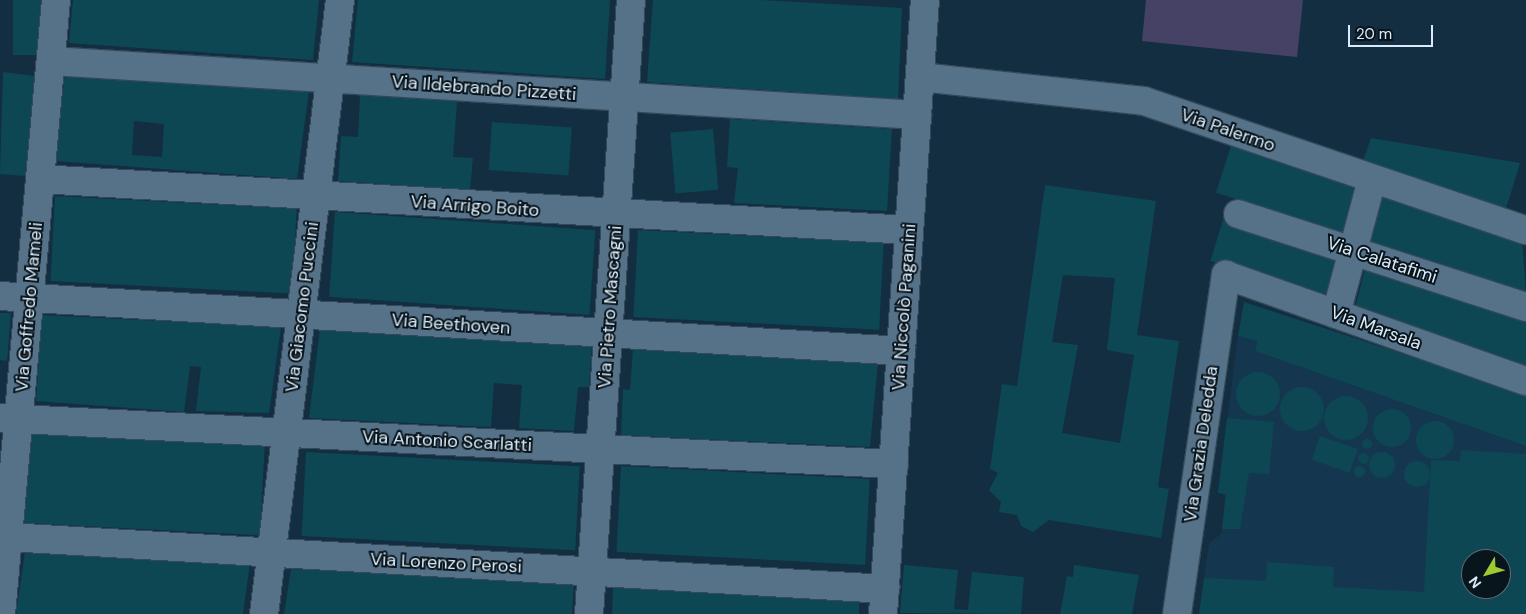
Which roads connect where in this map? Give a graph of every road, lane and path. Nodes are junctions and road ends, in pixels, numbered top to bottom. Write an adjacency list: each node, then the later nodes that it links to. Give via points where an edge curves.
1 (56, 0): 5 (street, Via Goffredo Mameli)
2 (340, 0): 7 (street, Via Giacomo Puccini)
3 (631, 0): 8 (street, Via Pietro Mascagni)
4 (925, 0): 6 (street, Via Niccolò Paganini)
5 (50, 61): 7 (street, Via Ildebrando Pizzetti); 10 (street, Via Goffredo Mameli)
6 (920, 77): 9 (street, Via Niccolò Paganini); 11 (street, Via Palermo, via 1144,101)
7 (330, 78): 8 (street, Via Ildebrando Pizzetti); 12 (street, Via Giacomo Puccini)
8 (624, 97): 9 (street, Via Ildebrando Pizzetti); 13 (street, Via Pietro Mascagni)
9 (917, 115): 15 (street, Via Niccolò Paganini)
10 (40, 179): 12 (street, Via Arrigo Boito); 20 (street, Via Goffredo Mameli)
11 (1372, 180): 16 (street, Via Palermo); 17 (street)
12 (315, 196): 13 (street, Via Arrigo Boito); 22 (street, Via Giacomo Puccini)
13 (616, 214): 15 (street, Via Arrigo Boito); 24 (street, Via Pietro Mascagni)
14 (1238, 214): 17 (street, Via Calatafimi)
15 (909, 230): 25 (street, Via Niccolò Paganini)
16 (1526, 230)
17 (1353, 251): 21 (street, Via Calatafimi); 23 (street)
18 (1226, 275): 23 (street, Via Marsala); 38 (street, Via Grazia Deledda)
19 (0, 296): 20 (street, Via Beethoven)
20 (30, 298): 22 (street, Via Beethoven); 27 (street, Via Goffredo Mameli)
21 (1526, 307)
22 (301, 314): 24 (street, Via Beethoven); 28 (street, Via Giacomo Puccini)
23 (1336, 314): 26 (street, Via Marsala)
24 (608, 333): 25 (street, Via Beethoven); 29 (street, Via Pietro Mascagni)
25 (901, 351): 30 (street, Via Niccolò Paganini)
26 (1526, 381)
27 (9, 418): 28 (street, Via Antonio Scarlatti); 31 (street, Via Goffredo Mameli)
28 (286, 433): 29 (street, Via Antonio Scarlatti); 32 (street, Via Giacomo Puccini)
29 (600, 449): 30 (street, Via Antonio Scarlatti); 33 (street, Via Pietro Mascagni)
30 (894, 464): 34 (street, Via Niccolò Paganini)
31 (8, 537): 32 (street, Via Lorenzo Perosi); 35 (street, Via Goffredo Mameli)
32 (272, 552): 33 (street, Via Lorenzo Perosi); 36 (street, Via Giacomo Puccini)
33 (592, 572): 34 (street, Via Lorenzo Perosi); 37 (street, Via Pietro Mascagni)
34 (884, 601)
35 (1, 614)
36 (264, 614)
37 (589, 614)
38 (1176, 614)

